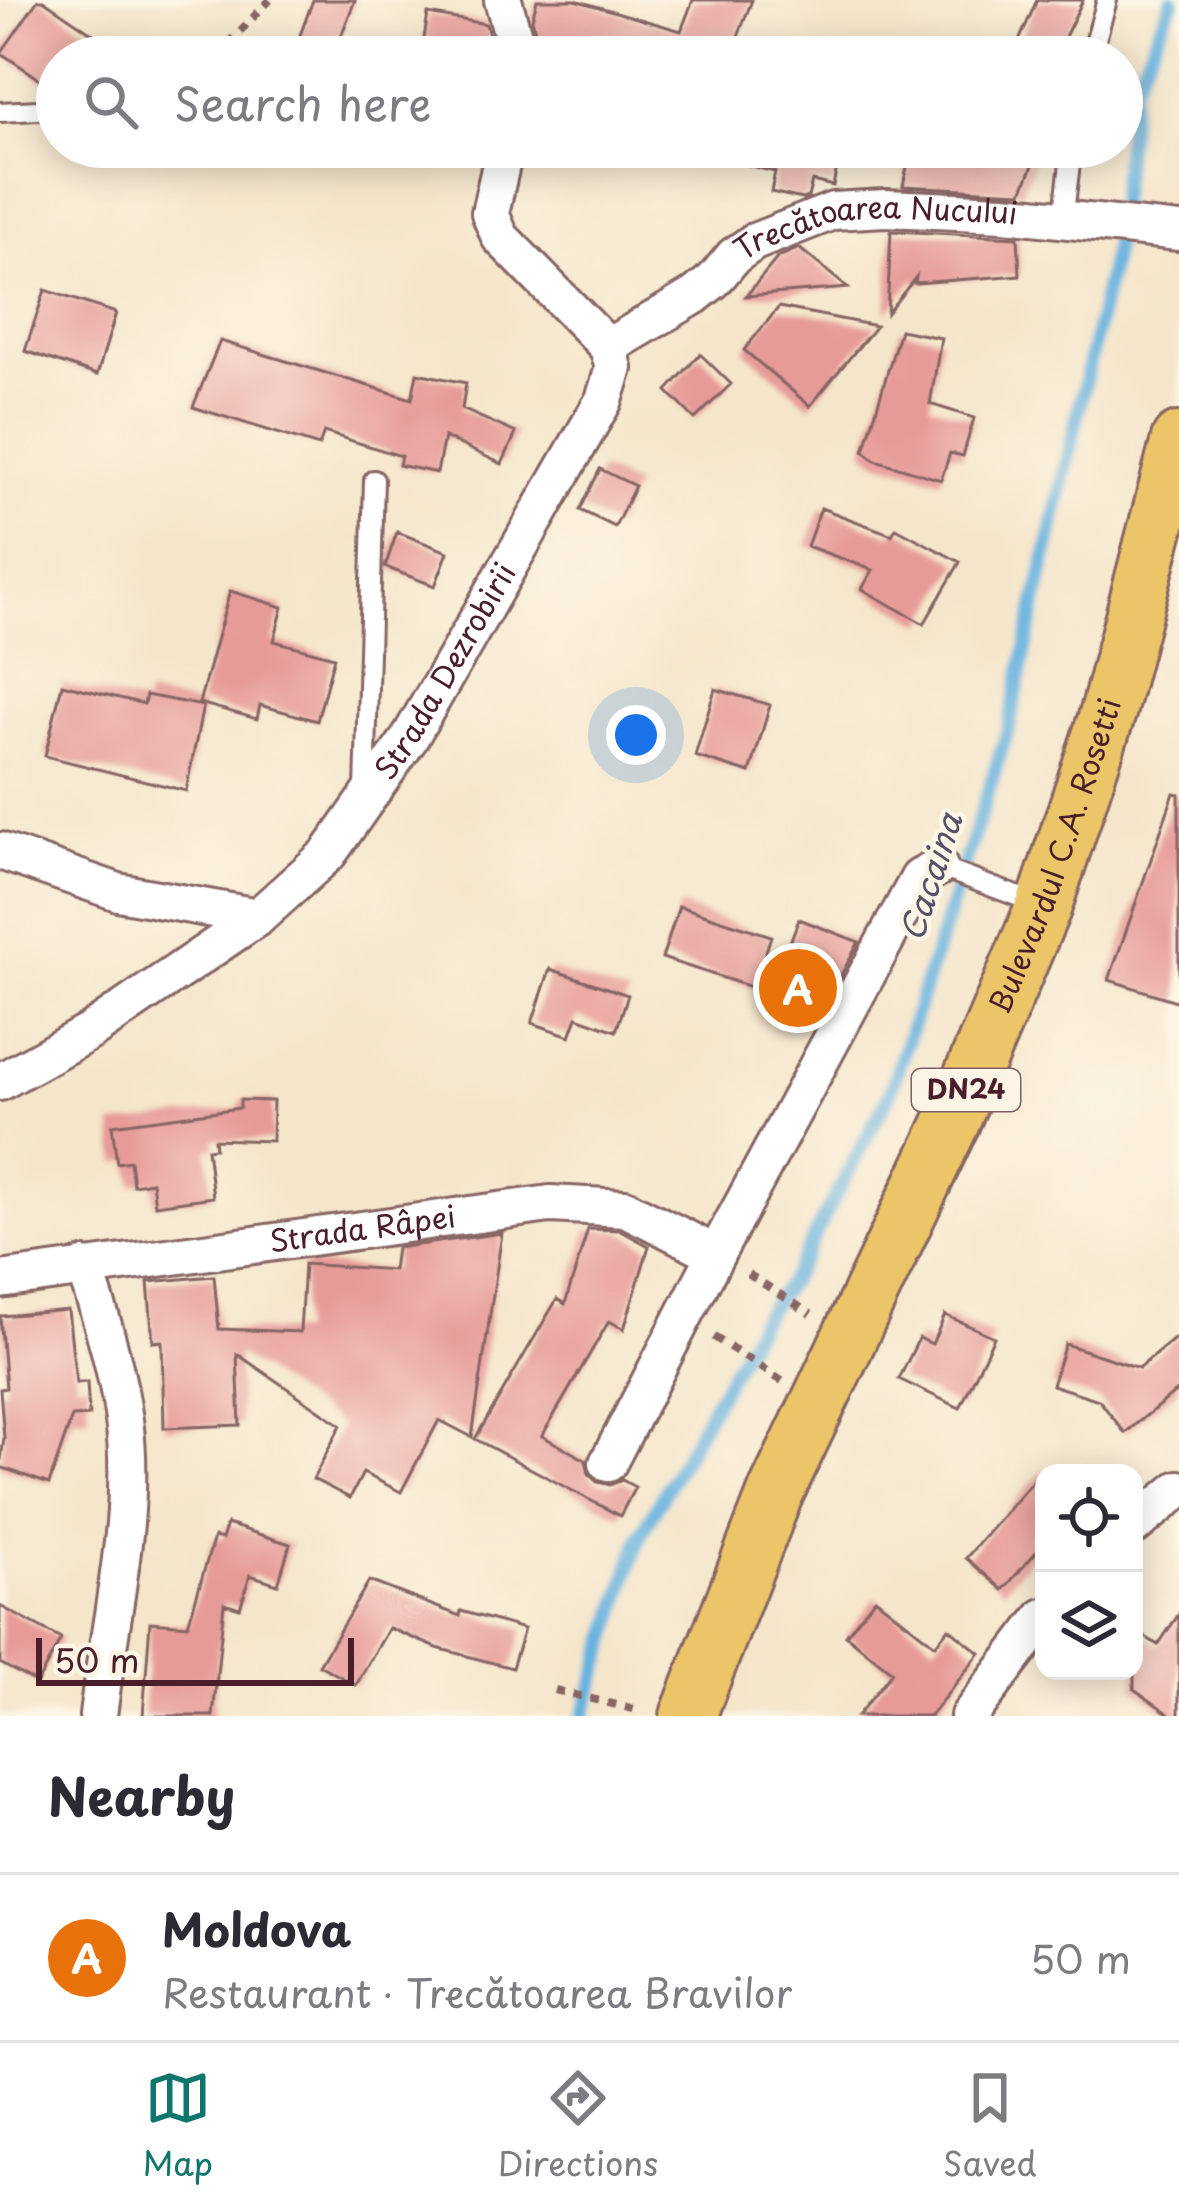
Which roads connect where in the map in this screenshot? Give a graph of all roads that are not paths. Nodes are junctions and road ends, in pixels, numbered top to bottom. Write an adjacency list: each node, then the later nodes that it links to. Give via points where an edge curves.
1 (503, 0): 3 (street)
2 (1108, 0): 4 (lane)
3 (513, 36)
4 (1097, 36)
5 (36, 110): 6 (lane)
6 (0, 112)
7 (500, 168): 11 (street, via 490,213 500,237)
8 (1074, 168): 9 (lane)
9 (1078, 223): 10 (street, Trecătoarea Nucului); 11 (street, Trecătoarea Nucului, via 1004,213 832,211 754,242 694,296)
10 (1173, 232)
11 (608, 347): 14 (street, Strada Dezrobirii, via 614,368 604,400)
12 (1179, 440): 17 (main road, Bulevardul C.A. Rosetti / DN24, via 1109,709)
13 (374, 480): 14 (lane)
14 (364, 807): 18 (street, Strada Dezrobirii, via 328,854)
15 (0, 850): 18 (street, via 118,892)
16 (939, 868): 17 (lane); 20 (street, via 919,878)
17 (1044, 906): 28 (main road, Bulevardul C.A. Rosetti / DN24, via 742,1570)
18 (258, 917): 19 (street, Strada Dezrobirii, via 91,1031)
19 (0, 1082)
20 (716, 1254): 21 (street, Strada Râpei, via 625,1208 550,1204); 23 (street)
21 (84, 1267): 22 (street, Strada Râpei); 27 (street, via 124,1421 124,1520)
22 (0, 1280)
23 (608, 1463)
24 (1179, 1489): 25 (street)
25 (1143, 1519)
26 (1035, 1629): 29 (street)
27 (98, 1716)
28 (688, 1716)
29 (969, 1716)

